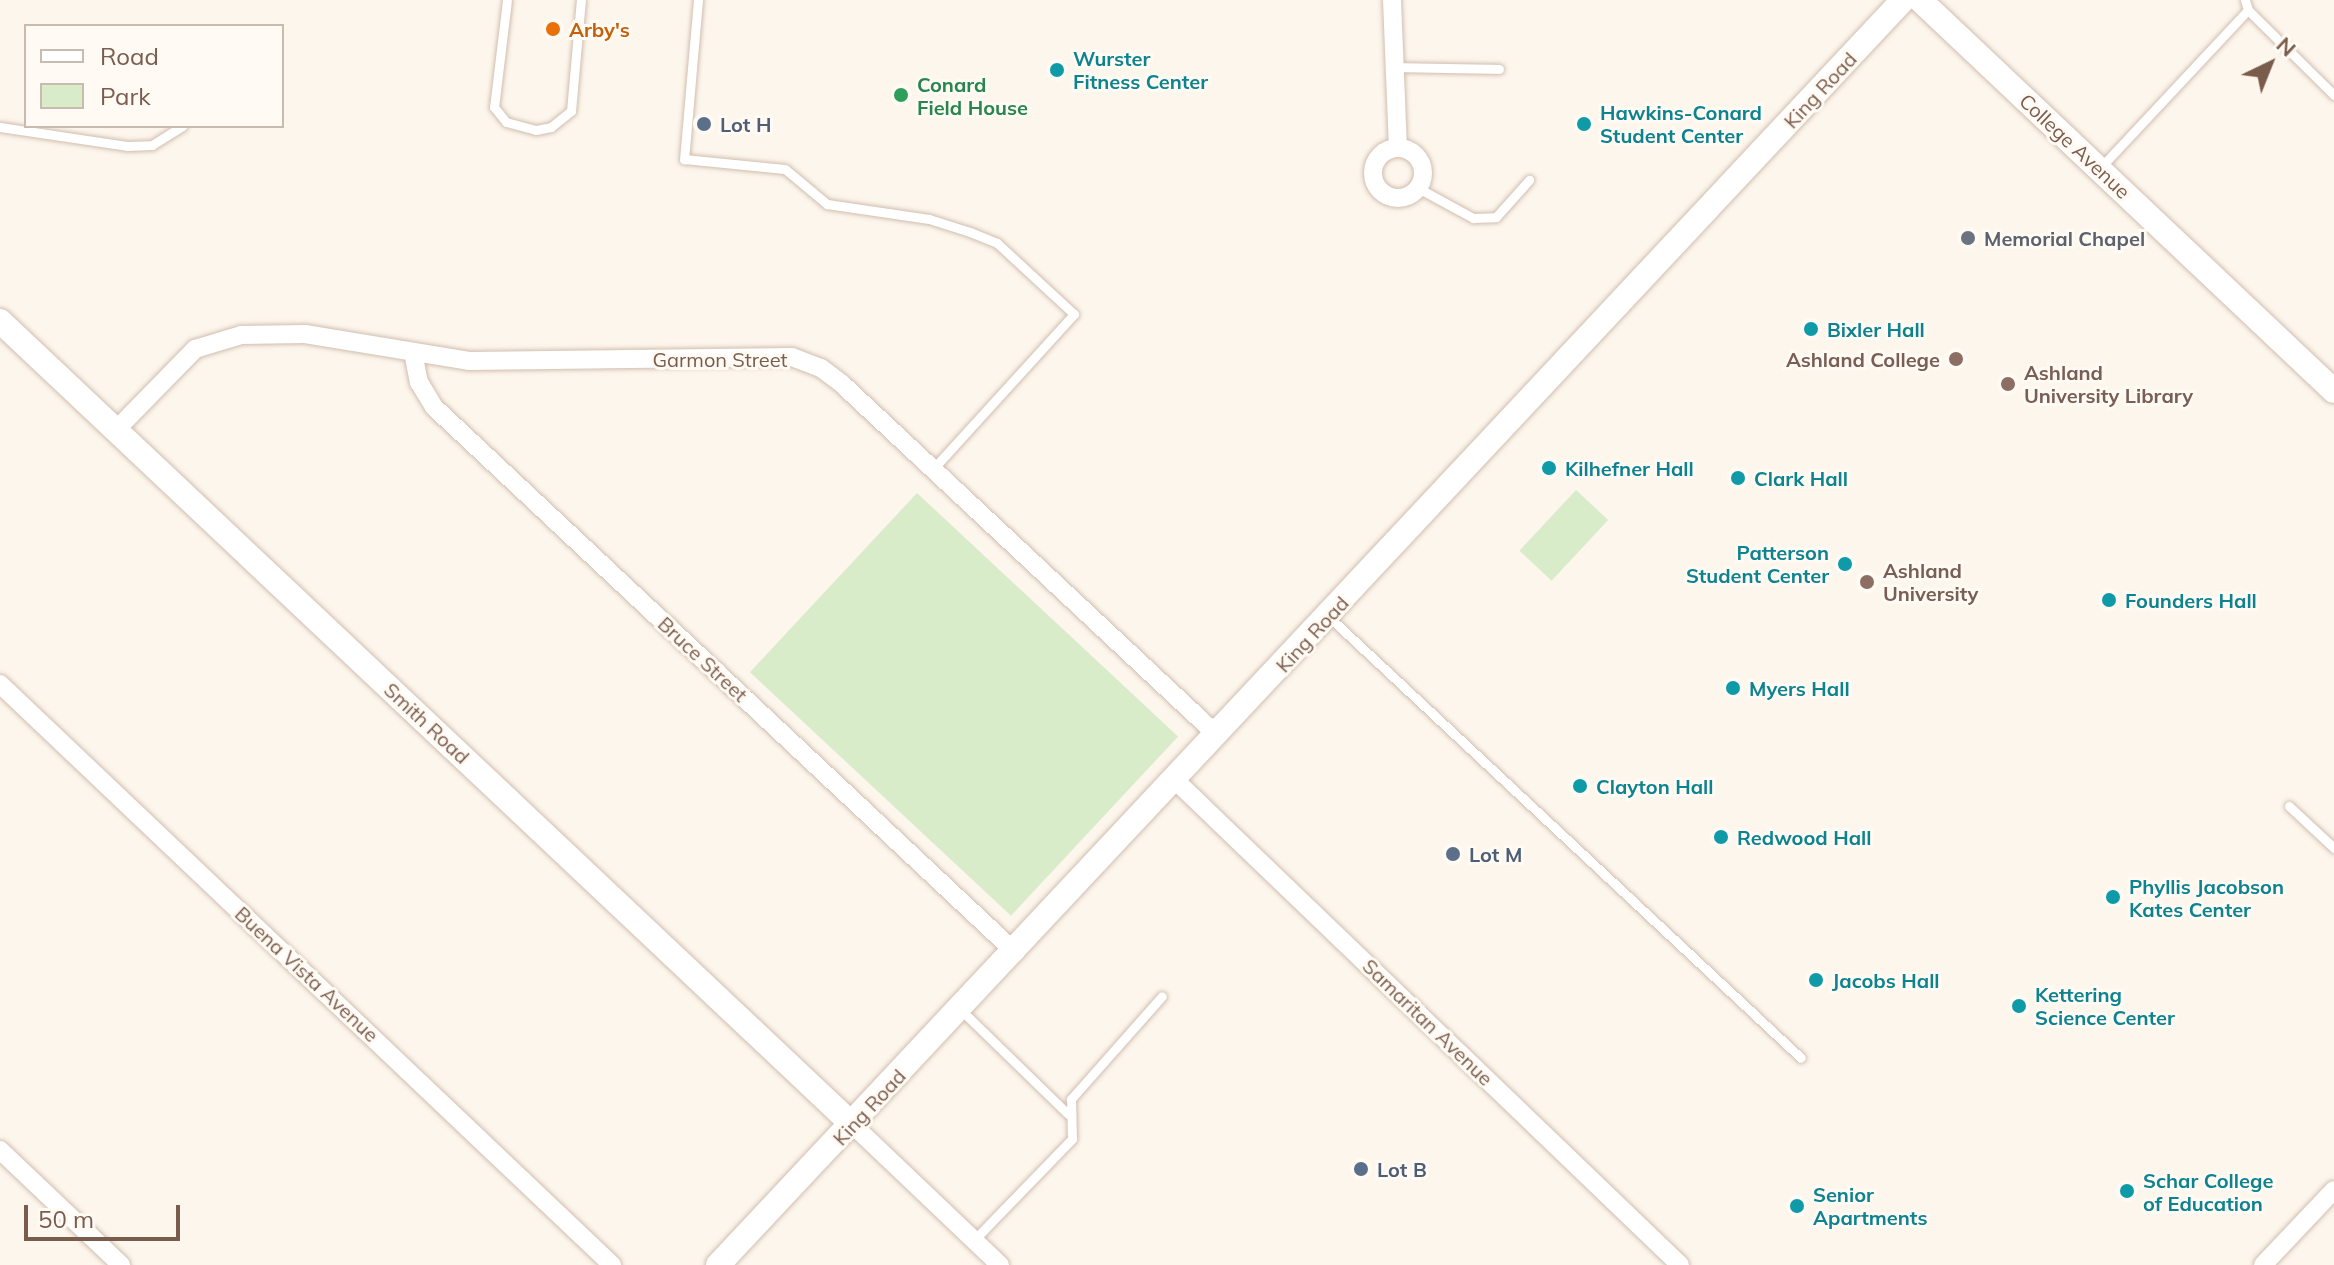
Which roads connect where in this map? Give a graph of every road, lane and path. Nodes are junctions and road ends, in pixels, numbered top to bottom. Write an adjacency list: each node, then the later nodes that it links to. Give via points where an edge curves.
1 (507, 0): 2 (lane, via 494,107 506,122 536,130 551,127 571,111)
2 (581, 0)
3 (698, 0): 21 (lane, via 684,159 785,169 827,204 929,219 970,232 997,243 1074,314)
4 (1392, 0): 8 (street)
5 (1903, 0): 22 (street, King Road)
6 (1920, 0): 14 (street, College Avenue)
7 (2246, 5): 10 (lane); 14 (lane)
8 (1395, 67): 9 (lane); 13 (street)
9 (1499, 69)
10 (2334, 95)
11 (0, 127): 12 (lane, via 127,146 152,145)
12 (180, 128)
13 (1398, 148): 16 (street, via 1410,151 1421,164); 16 (street, via 1374,162 1376,186 1396,198)
14 (2099, 169): 19 (street, College Avenue)
15 (1529, 180): 16 (lane, via 1496,217 1473,218)
16 (1418, 188)
17 (0, 321): 20 (street, Smith Road)
18 (413, 352): 20 (street, Garmon Street, via 305,334 210,341 179,364); 21 (street, Garmon Street, via 519,362 792,357 821,368 842,384); 28 (street, Bruce Street, via 419,382 434,407)
19 (2334, 391)
20 (117, 429): 33 (street, Smith Road)
21 (935, 467): 24 (street, Garmon Street)
22 (1328, 616): 24 (street, King Road); 31 (lane)
23 (0, 684): 38 (street, Buena Vista Avenue)
24 (1217, 735): 25 (street, King Road)
25 (1175, 780): 28 (street, King Road); 41 (street, Samaritan Avenue)
26 (2289, 806): 27 (lane)
27 (2334, 848)
28 (1015, 952): 30 (street, King Road)
29 (1162, 996): 32 (lane, via 1091,1072 1071,1099)
30 (961, 1010): 32 (lane); 33 (street, King Road)
31 (1801, 1058)
32 (1068, 1114): 36 (lane, via 1072,1139)
33 (853, 1125): 36 (street); 39 (street, King Road)
34 (0, 1150): 37 (street)
35 (2334, 1190): 42 (street)
36 (974, 1240): 40 (street)
37 (121, 1265)
38 (612, 1265)
39 (718, 1265)
40 (1000, 1265)
41 (1680, 1265)
42 (2263, 1265)

